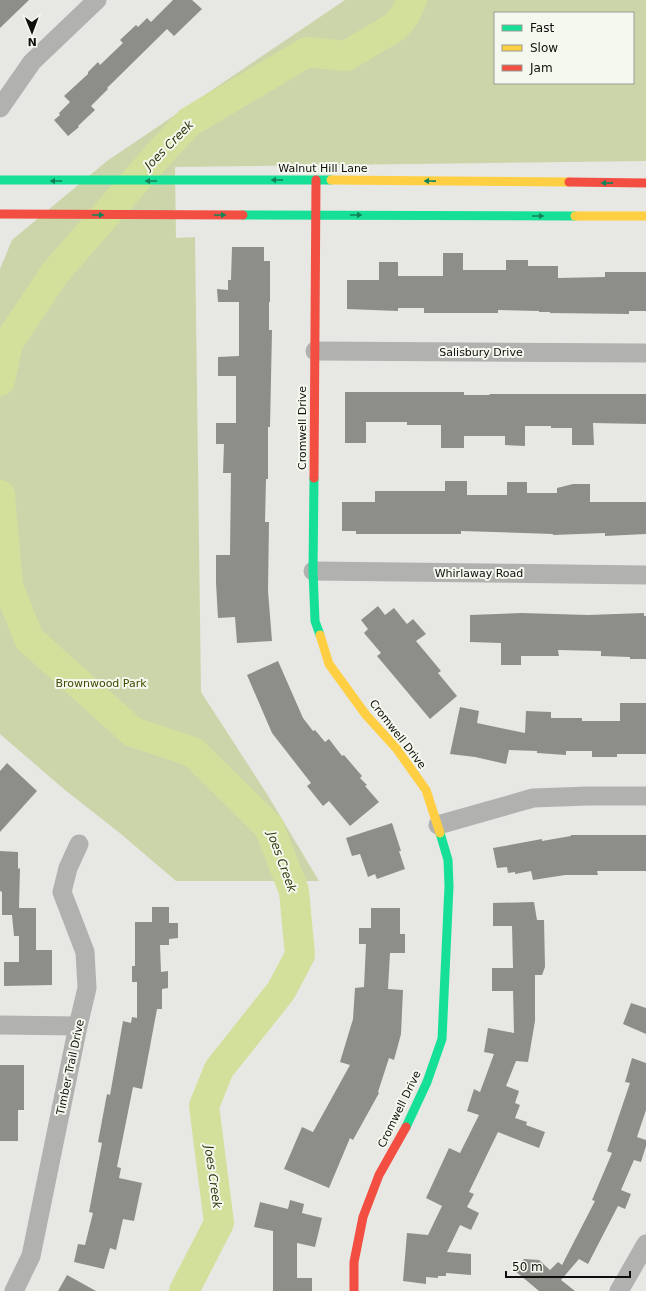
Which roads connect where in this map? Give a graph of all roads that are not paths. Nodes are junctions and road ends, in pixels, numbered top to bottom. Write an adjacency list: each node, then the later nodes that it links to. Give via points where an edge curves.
1 (97, 0): 2 (street, via 32,62)
2 (0, 108)
3 (0, 180): 4 (main road, Walnut Hill Lane, one-way to 3)
4 (316, 180): 5 (main road, Walnut Hill Lane, one-way to 4); 7 (main road, Cromwell Drive)
5 (646, 183)
6 (0, 214): 7 (main road, one-way to 7)
7 (317, 215): 8 (main road, one-way to 8); 9 (main road, Cromwell Drive)
8 (646, 216)
9 (315, 350): 10 (street, Salisbury Drive); 11 (main road, Cromwell Drive)
10 (646, 353)
11 (313, 572): 12 (street, Whirlaway Road); 14 (main road, Cromwell Drive, via 315,621 329,664 426,790)
12 (646, 575)
13 (646, 796): 14 (street, via 533,798)
14 (438, 825): 20 (main road, Cromwell Drive, via 448,860 449,886 442,1039 428,1082 379,1175 363,1217 354,1262)
15 (79, 844): 17 (street, Timber Trail Drive, via 68,868 62,892 85,952 87,988)
16 (0, 1025): 17 (street)
17 (78, 1026): 19 (street, Timber Trail Drive, via 31,1256)
18 (646, 1244): 21 (street)
19 (14, 1291)
20 (354, 1291)
21 (619, 1291)

